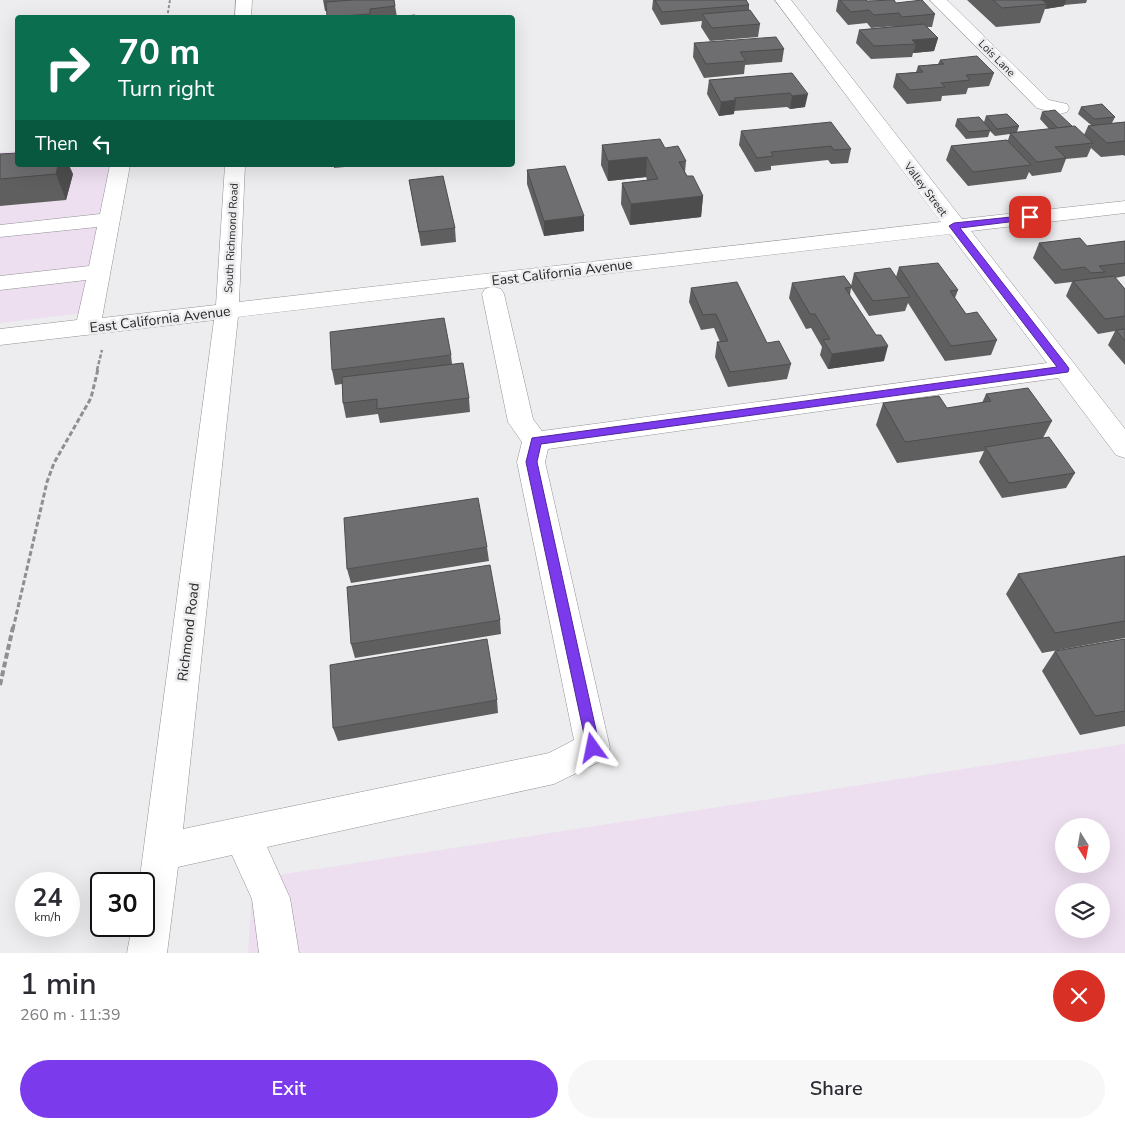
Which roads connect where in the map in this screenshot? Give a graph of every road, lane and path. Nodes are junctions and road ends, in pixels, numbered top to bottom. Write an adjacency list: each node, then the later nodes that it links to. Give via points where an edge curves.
1 (170, 0): 5 (path)
2 (244, 0): 6 (street)
3 (783, 0): 12 (street, Valley Street)
4 (938, 0): 7 (street, Lois Lane, via 1043,104)
5 (168, 15)
6 (243, 15)
7 (1060, 108)
8 (120, 167): 11 (street)
9 (235, 167): 17 (street, South Richmond Road)
10 (1125, 207): 12 (street, East California Avenue)
11 (109, 219): 13 (street); 14 (street)
12 (954, 226): 17 (street, East California Avenue); 20 (street, Valley Street)
13 (0, 231)
14 (99, 272): 15 (street); 18 (street)
15 (0, 283)
16 (492, 294): 21 (street, via 522,422)
17 (227, 311): 18 (street, East California Avenue); 25 (street, Richmond Road)
18 (98, 326): 19 (street, East California Avenue); 23 (path, via 97,378 91,398 54,463 47,482)
19 (0, 337)
20 (1064, 369): 21 (street); 22 (street, Valley Street)
21 (536, 441): 24 (street, via 532,462 593,748 554,768)
22 (1125, 448)
23 (0, 685)
24 (242, 835): 25 (street); 27 (street, via 271,898)
25 (162, 852): 26 (street, Richmond Road)
26 (147, 953)
27 (279, 953)

